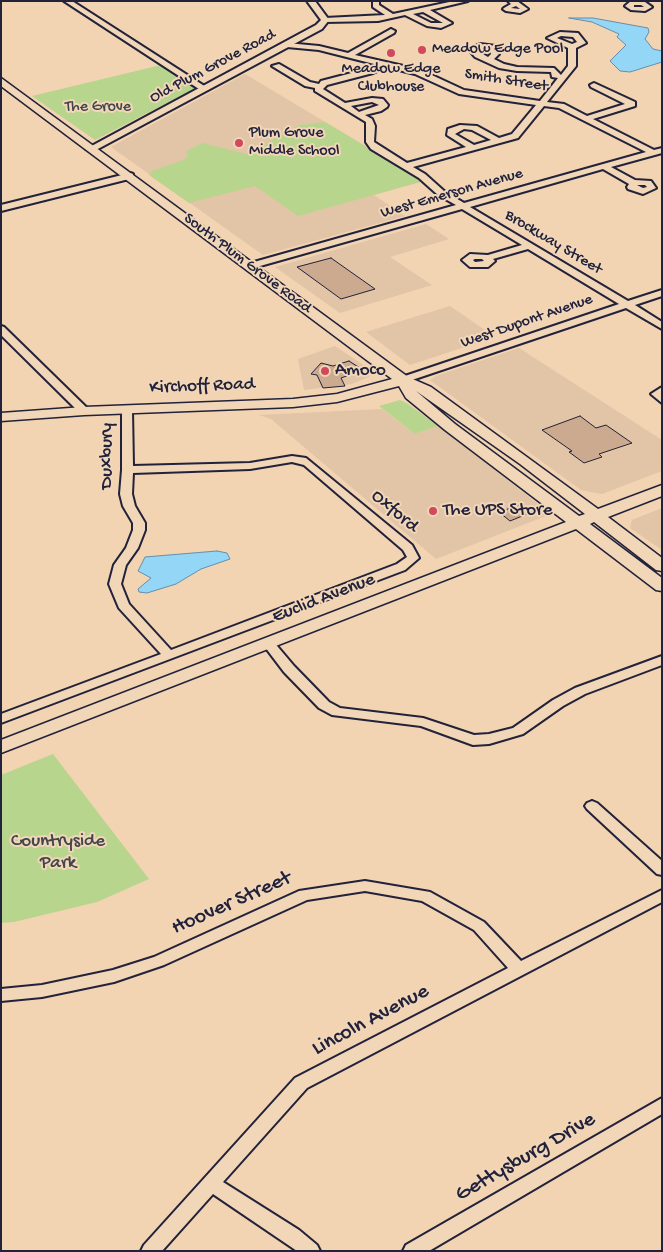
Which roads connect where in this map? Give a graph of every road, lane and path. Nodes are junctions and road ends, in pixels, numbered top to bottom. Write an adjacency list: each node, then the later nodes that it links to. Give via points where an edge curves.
1 (67, 1): 24 (street)
2 (311, 1): 8 (street)
3 (464, 1): 5 (street)
4 (376, 2): 7 (street, via 375,6)
5 (425, 10): 6 (street); 6 (street, via 448,23 429,25)
6 (408, 14): 7 (street)
7 (393, 17): 8 (street)
8 (325, 20): 10 (street, Old Plum Grove Road)
9 (391, 32): 14 (street)
10 (297, 39): 11 (street, Old Plum Grove Road); 13 (street, Smith Street)
11 (287, 45): 13 (street, Smith Street); 24 (street, Old Plum Grove Road)
12 (572, 47): 18 (street, via 572,64)
13 (319, 48): 14 (street, Smith Street)
14 (349, 55): 16 (street, Smith Street)
15 (490, 59): 19 (street, via 513,68)
16 (386, 64): 23 (street); 25 (street, Smith Street, via 430,76 462,92)
17 (276, 66): 23 (street, via 308,84)
18 (568, 69): 19 (street); 20 (street)
19 (554, 70): 20 (street)
20 (561, 77): 25 (street)
21 (1, 81): 31 (main road, South Plum Grove Road)
22 (594, 85): 28 (street, via 632,104)
23 (319, 86): 26 (street, via 323,93)
24 (205, 89): 31 (street, Old Plum Grove Road)
25 (543, 102): 28 (street, Smith Street, via 568,108); 29 (street, via 515,136)
26 (344, 105): 27 (street); 27 (street, via 372,100 384,105)
27 (359, 114): 33 (street, Brockway Street, via 371,123 371,144)
28 (588, 118): 32 (street, Smith Street)
29 (499, 141): 30 (street); 30 (street, via 474,128 451,131)
30 (474, 148): 33 (street)
31 (91, 149): 35 (main road, South Plum Grove Road)
32 (657, 151): 34 (street, West Emerson Avenue)
33 (406, 166): 37 (street, Brockway Street)
34 (603, 166): 36 (street); 37 (street, West Emerson Avenue)
35 (130, 176): 38 (street); 41 (main road, South Plum Grove Road)
36 (634, 183)
37 (464, 206): 39 (street, Brockway Street); 41 (street, West Emerson Avenue)
38 (1, 208)
39 (529, 246): 40 (street); 43 (street, Brockway Street)
40 (488, 258)
41 (250, 266): 46 (main road, South Plum Grove Road)
42 (662, 293): 43 (street, West Dupont Avenue)
43 (626, 305): 44 (street, Brockway Street); 46 (street, West Dupont Avenue)
44 (662, 326)
45 (1, 329): 50 (street)
46 (403, 380): 49 (main road, Kirchoff Road, via 337,398 293,403); 54 (main road, South Plum Grove Road, via 426,390); 55 (main road, South Plum Grove Road, via 411,396)
47 (662, 390): 48 (street, via 656,394)
48 (662, 400)
49 (126, 410): 50 (main road, Kirchoff Road); 52 (street, Duxbury)
50 (84, 411): 51 (main road, Kirchoff Road)
51 (1, 417)
52 (128, 470): 59 (street, Duxbury, via 126,494 139,522 139,530 120,565 115,584 123,605); 59 (street, Oxford, via 250,466 302,460 412,554 409,563 402,567)
53 (662, 490): 54 (main road, Euclid Avenue)
54 (595, 515): 55 (main road, Euclid Avenue); 56 (main road, South Plum Grove Road)
55 (577, 523): 57 (main road, South Plum Grove Road); 58 (main road, Euclid Avenue)
56 (662, 566)
57 (662, 586)
58 (268, 644): 60 (street, via 324,705 338,712 423,722 473,740 518,731 580,691); 62 (main road, Euclid Avenue)
59 (168, 654): 61 (street, Oxford)
60 (662, 660)
61 (1, 719)
62 (1, 748)
63 (592, 806): 64 (street)
64 (662, 870)
65 (662, 895): 66 (street, Lincoln Avenue)
66 (519, 969): 67 (street, Hoover Street, via 479,926 426,896 365,886 304,896 159,961 114,976 42,991); 69 (street, Lincoln Avenue, via 301,1083)
67 (1, 995)
68 (662, 1105): 72 (street, Gettysburg Drive)
69 (211, 1183): 70 (street, Lincoln Avenue); 71 (street)
70 (150, 1251)
71 (311, 1251)
72 (412, 1251)

